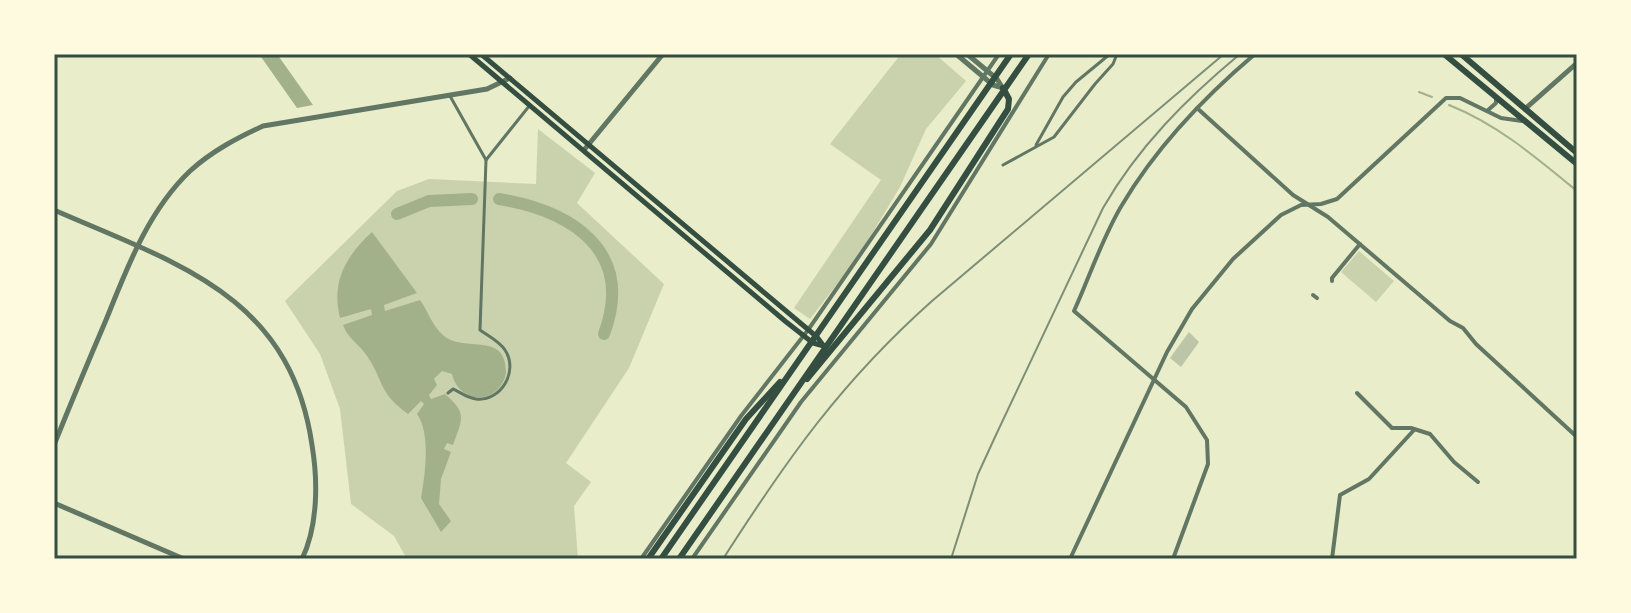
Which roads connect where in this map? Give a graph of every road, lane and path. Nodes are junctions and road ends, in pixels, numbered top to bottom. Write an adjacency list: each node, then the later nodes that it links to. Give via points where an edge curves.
1 (469, 54): 19 (main road)
2 (481, 54): 17 (main road)
3 (663, 54): 29 (street)
4 (956, 54): 16 (street)
5 (967, 54): 16 (street)
6 (999, 54): 16 (street)
7 (1013, 54): 18 (main road); 59 (main road)
8 (1029, 54): 20 (main road); 49 (main road)
9 (1049, 54): 23 (street)
10 (1110, 54): 30 (street, via 1063,97)
11 (1117, 54): 30 (street, via 1054,137)
12 (1255, 54): 25 (street)
13 (1444, 54): 22 (main road)
14 (1461, 54): 26 (main road)
15 (1577, 63): 26 (street)
16 (985, 74): 18 (street); 41 (street)
17 (510, 78): 19 (street); 29 (main road)
18 (995, 82): 20 (street); 43 (main road)
19 (503, 83): 21 (street); 24 (main road)
20 (1003, 88): 23 (street); 44 (main road); 49 (main road, via 1009,99 1006,112 930,230)
21 (450, 96): 33 (street); 39 (street, via 263,126 234,139 189,172)
22 (1496, 96): 27 (street); 28 (main road)
23 (1019, 103): 45 (street, via 931,244)
24 (530, 105): 31 (main road); 33 (street)
25 (1197, 108): 36 (street, via 1293,195); 46 (street, via 1166,141 1122,205 1074,311)
26 (1525, 109): 32 (main road)
27 (1487, 111): 28 (street); 36 (street, via 1460,98 1446,98 1337,199)
28 (1526, 121): 34 (main road)
29 (589, 144): 31 (street); 41 (main road)
30 (1036, 145): 35 (street)
31 (584, 150): 42 (main road)
32 (1577, 153)
33 (486, 160): 47 (street, via 480,330 506,352 509,375 500,391 484,399 453,389)
34 (1577, 164)
35 (1003, 165)
36 (1310, 204): 38 (street); 46 (street, via 1281,215 1233,259 1192,309)
37 (54, 210): 39 (street)
38 (1360, 244): 40 (street); 51 (street, via 1463,328)
39 (136, 246): 52 (street); 56 (street, via 226,293 248,312 286,364 305,411 314,454 315,505)
40 (1330, 279)
41 (808, 330): 42 (street); 43 (main road)
42 (804, 336): 43 (main road); 57 (street, via 735,423)
43 (815, 340): 44 (main road); 58 (main road, via 738,429); 59 (main road)
44 (824, 346): 45 (street); 60 (main road)
45 (838, 357): 61 (street)
46 (1154, 380): 62 (street); 63 (street, via 1192,414 1209,447 1208,464)
47 (448, 393)
48 (1357, 393): 50 (street, via 1392,428)
49 (772, 424): 60 (main road)
50 (1414, 430): 53 (street, via 1433,437); 64 (street, via 1369,479 1340,495)
51 (1577, 437)
52 (54, 445)
53 (1478, 482)
54 (54, 503): 55 (street)
55 (184, 559)
56 (302, 559)
57 (641, 559)
58 (648, 559)
59 (663, 559)
60 (678, 559)
61 (692, 559)
62 (1070, 559)
63 (1173, 559)
64 (1332, 559)

